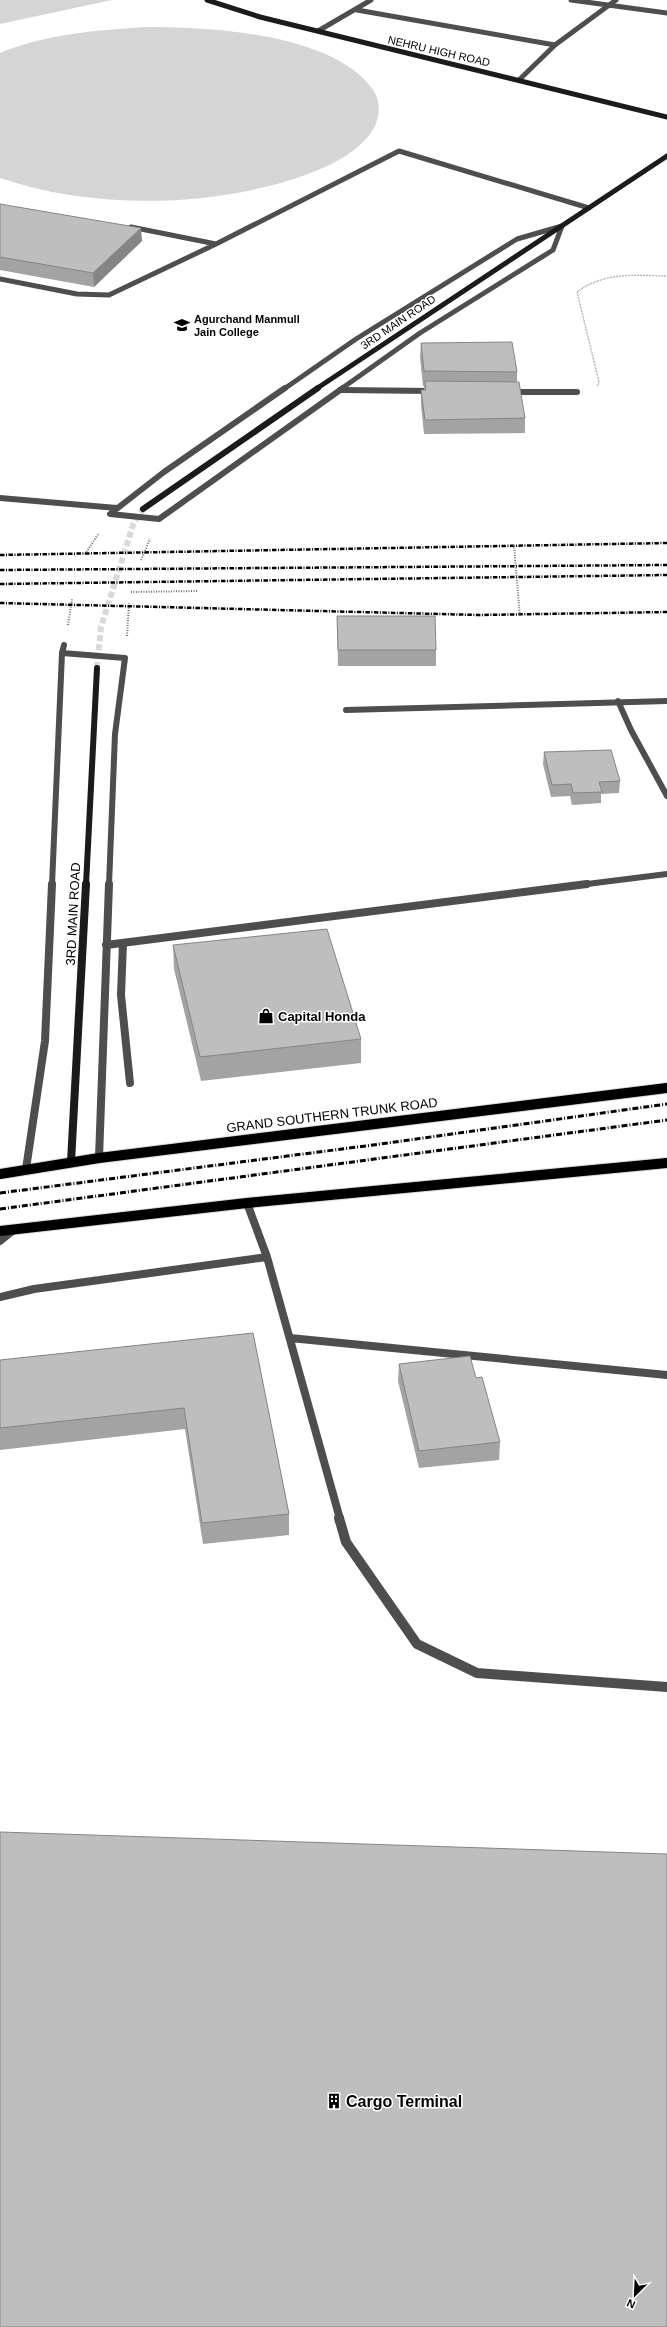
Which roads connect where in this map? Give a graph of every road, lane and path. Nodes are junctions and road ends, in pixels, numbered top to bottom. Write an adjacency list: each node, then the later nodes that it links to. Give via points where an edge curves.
1 (207, 0): 8 (street, NEHRU HIGH ROAD, via 260,17)
2 (371, 0): 6 (street)
3 (572, 0): 5 (street)
4 (616, 0): 5 (street)
5 (611, 5): 7 (street); 9 (street)
6 (357, 10): 8 (street); 9 (street)
7 (667, 13)
8 (318, 31): 10 (street, NEHRU HIGH ROAD)
9 (555, 45): 10 (street)
10 (520, 80): 11 (street, NEHRU HIGH ROAD)
11 (667, 118)
12 (667, 156): 13 (street, 3RD MAIN ROAD)
13 (589, 208): 15 (street, 3RD MAIN ROAD); 16 (street, via 399,151)
14 (124, 226): 16 (street)
15 (562, 226): 19 (street, via 553,250 420,333); 24 (street, via 517,239 363,335 189,454); 25 (street, 3RD MAIN ROAD, via 315,390)
16 (216, 244): 18 (street, via 108,295 77,294)
17 (667, 276): 22 (path, via 612,276 595,280 577,292 600,382 593,389)
18 (0, 279)
19 (340, 390): 20 (street); 24 (street, via 159,519 110,514)
20 (441, 391)
21 (502, 392): 22 (street)
22 (577, 392)
23 (0, 498): 24 (street)
24 (117, 508)
25 (143, 509)
26 (514, 545): 30 (path, bridge)
27 (198, 591): 28 (path)
28 (131, 592)
29 (129, 603): 31 (path)
30 (520, 617)
31 (125, 656): 39 (street, via 115,734); 45 (street, via 63,649 45,1041)
32 (97, 668): 43 (street, 3RD MAIN ROAD)
33 (618, 701): 34 (street); 35 (street); 36 (street)
34 (667, 701)
35 (346, 710)
36 (667, 796)
37 (667, 874): 38 (street)
38 (123, 943): 39 (street); 40 (street, via 120,968 122,1009)
39 (106, 946): 42 (street)
40 (130, 1083)
41 (667, 1088): 42 (main road, GRAND SOUTHERN TRUNK ROAD)
42 (98, 1158): 43 (main road, GRAND SOUTHERN TRUNK ROAD)
43 (71, 1162): 45 (main road, GRAND SOUTHERN TRUNK ROAD)
44 (667, 1162): 47 (main road)
45 (26, 1169): 46 (main road, GRAND SOUTHERN TRUNK ROAD)
46 (0, 1174)
47 (247, 1203): 48 (main road); 51 (street)
48 (16, 1229): 49 (main road); 50 (street)
49 (0, 1231)
50 (0, 1241)
51 (267, 1257): 52 (street, via 34,1289); 53 (street)
52 (0, 1298)
53 (290, 1338): 54 (street); 55 (street, via 346,1542 417,1644 477,1673)
54 (667, 1375)
55 (667, 1687)

